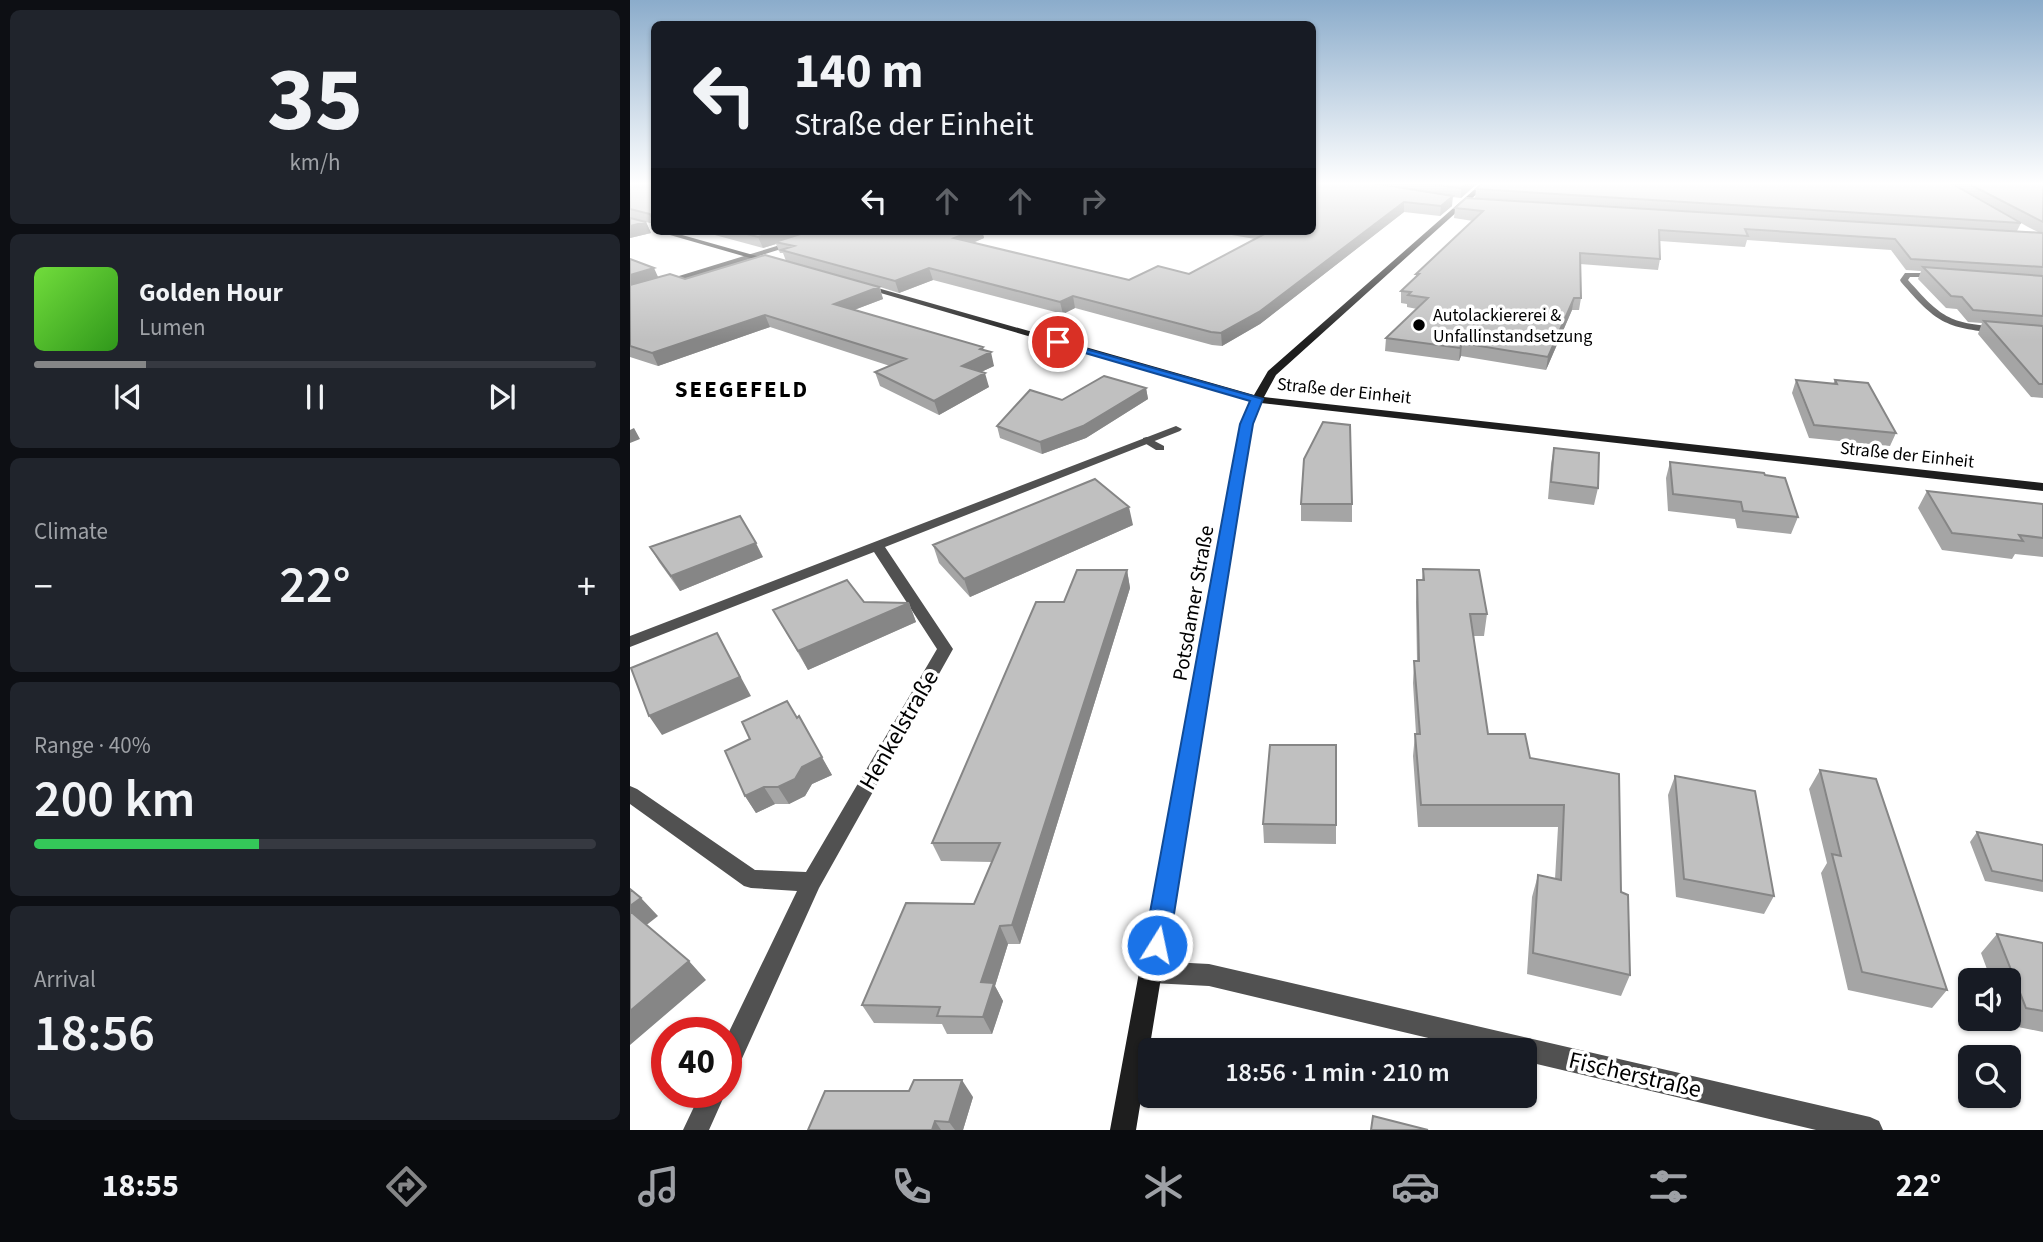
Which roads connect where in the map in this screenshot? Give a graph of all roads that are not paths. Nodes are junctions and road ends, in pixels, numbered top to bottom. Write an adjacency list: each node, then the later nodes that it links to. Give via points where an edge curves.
1 (675, 235): 4 (street)
2 (1425, 235): 10 (street, Potsdamer Straße, via 1272,373)
3 (801, 241): 4 (street)
4 (753, 256): 5 (street); 8 (street)
5 (780, 264)
6 (1950, 276): 9 (street, via 1908,275 1904,280 1943,321 1958,327)
7 (847, 283): 10 (street, Straße der Einheit)
8 (630, 294)
9 (2007, 331)
10 (1256, 399): 14 (street, Straße der Einheit); 19 (street, Potsdamer Straße, via 1237,477)
11 (1176, 429): 12 (street)
12 (1147, 440): 13 (street); 15 (street)
13 (1160, 448)
14 (2043, 487)
15 (877, 545): 16 (street); 18 (street, Henkelstraße, via 945,649)
16 (630, 642)
17 (630, 794): 18 (street, via 751,879)
18 (812, 882): 20 (street, Henkelstraße)
19 (1152, 972): 23 (street, Potsdamer Straße); 24 (street, Fischerstraße, via 1209,975)
20 (742, 1031)
21 (706, 1108): 22 (street)
22 (696, 1130)
23 (1123, 1130)
24 (1870, 1130)

